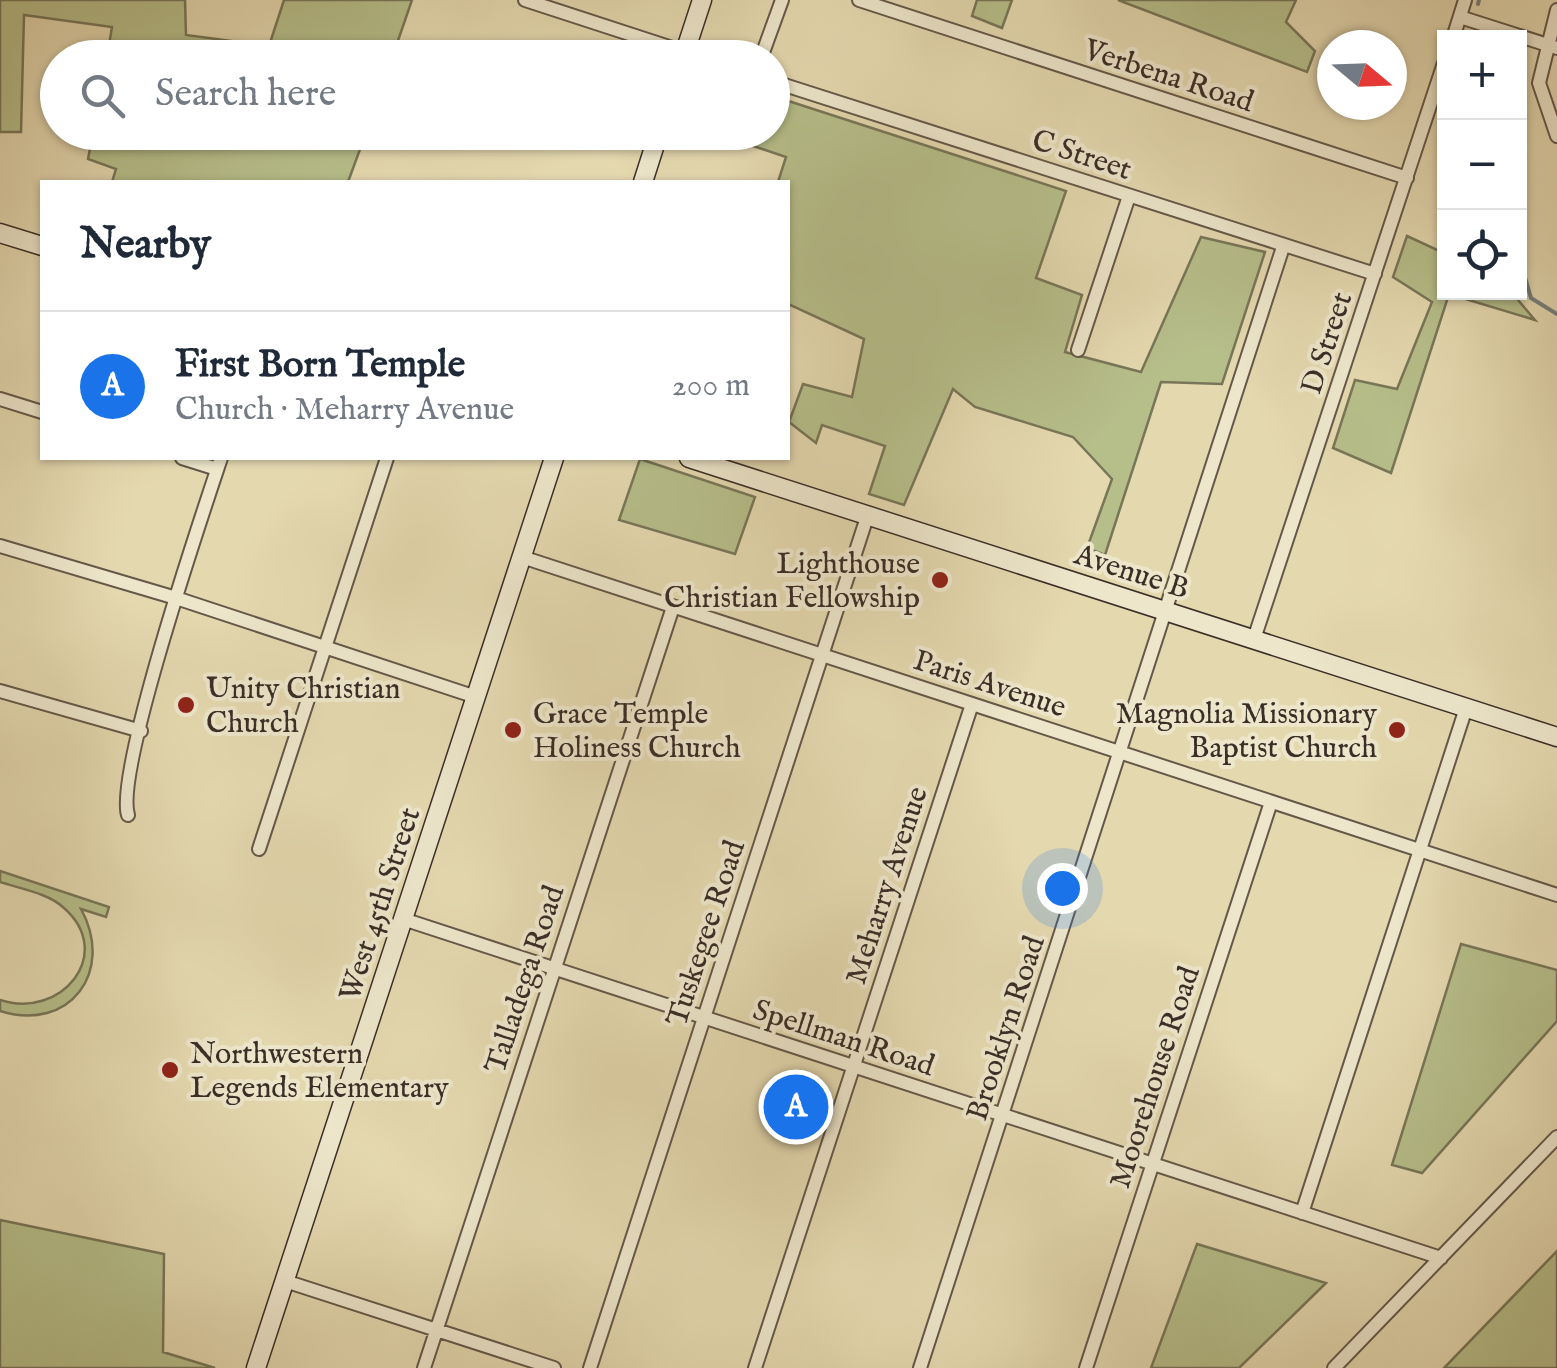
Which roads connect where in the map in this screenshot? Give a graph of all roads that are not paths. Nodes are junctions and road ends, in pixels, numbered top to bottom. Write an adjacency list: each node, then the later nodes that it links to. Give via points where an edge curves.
1 (524, 0): 9 (street)
2 (702, 0): 10 (street)
3 (782, 0): 11 (street)
4 (859, 0): 17 (street, Verbena Road)
5 (1465, 0): 7 (street)
6 (1557, 10): 12 (street)
7 (1460, 17): 8 (street); 12 (street)
8 (1456, 30)
9 (645, 40)
10 (694, 40)
11 (767, 40)
12 (1551, 46): 15 (street, via 1539,83)
13 (1437, 84): 17 (street, D Street)
14 (790, 87): 19 (street, C Street)
15 (1557, 136)
16 (653, 150): 18 (street)
17 (1407, 178): 23 (street, D Street)
18 (643, 180)
19 (1129, 196): 22 (street, C Street); 24 (street)
20 (0, 232): 21 (street)
21 (40, 245)
22 (1283, 246): 23 (street, C Street); 36 (street, Brooklyn Road)
23 (1376, 274): 37 (street, D Street)
24 (1078, 350)
25 (0, 398): 26 (street)
26 (40, 411)
27 (386, 460): 38 (street)
28 (553, 460): 33 (street, West 45th Street)
29 (695, 460): 31 (street, Avenue B)
30 (219, 463): 34 (street)
31 (868, 514): 36 (street, Avenue B); 39 (street, Tuskegee Road)
32 (0, 546): 34 (street)
33 (522, 556): 35 (street, Paris Avenue); 41 (street, West 45th Street)
34 (176, 598): 38 (street); 44 (street)
35 (673, 606): 39 (street, Paris Avenue); 53 (street, Talladega Road)
36 (1165, 610): 37 (street, Avenue B); 46 (street, Brooklyn Road)
37 (1254, 639): 43 (street, Avenue B)
38 (326, 648): 41 (street); 49 (street)
39 (823, 655): 42 (street, Paris Avenue); 54 (street, Tuskegee Road)
40 (0, 690): 44 (street)
41 (476, 697): 52 (street, West 45th Street)
42 (972, 704): 46 (street, Paris Avenue); 55 (street, Meharry Avenue)
43 (1466, 708): 45 (street, Avenue B); 50 (street)
44 (141, 731): 48 (street, via 124,800)
45 (1557, 738)
46 (1121, 752): 47 (street, Paris Avenue); 56 (street, Brooklyn Road)
47 (1272, 802): 50 (street, Paris Avenue); 58 (street, Moorehouse Road)
48 (128, 815)
49 (259, 849)
50 (1421, 850): 51 (street, Paris Avenue); 59 (street)
51 (1557, 895)
52 (403, 919): 53 (street, Spellman Road); 61 (street, West 45th Street)
53 (554, 969): 54 (street, Spellman Road); 62 (street, Talladega Road)
54 (704, 1017): 55 (street, Spellman Road); 66 (street, Tuskegee Road)
55 (853, 1066): 56 (street, Spellman Road); 67 (street, Meharry Avenue)
56 (1002, 1115): 58 (street, Spellman Road); 68 (street, Brooklyn Road)
57 (1557, 1137): 60 (street)
58 (1153, 1163): 59 (street, Spellman Road); 69 (street, Moorehouse Road)
59 (1302, 1213): 60 (street, Spellman Road)
60 (1441, 1258): 70 (street)
61 (285, 1281): 62 (street); 63 (street, West 45th Street)
62 (436, 1330): 64 (street, Talladega Road); 65 (street)
63 (256, 1368)
64 (424, 1368)
65 (554, 1368)
66 (590, 1368)
67 (755, 1368)
68 (920, 1368)
69 (1086, 1368)
70 (1334, 1368)

